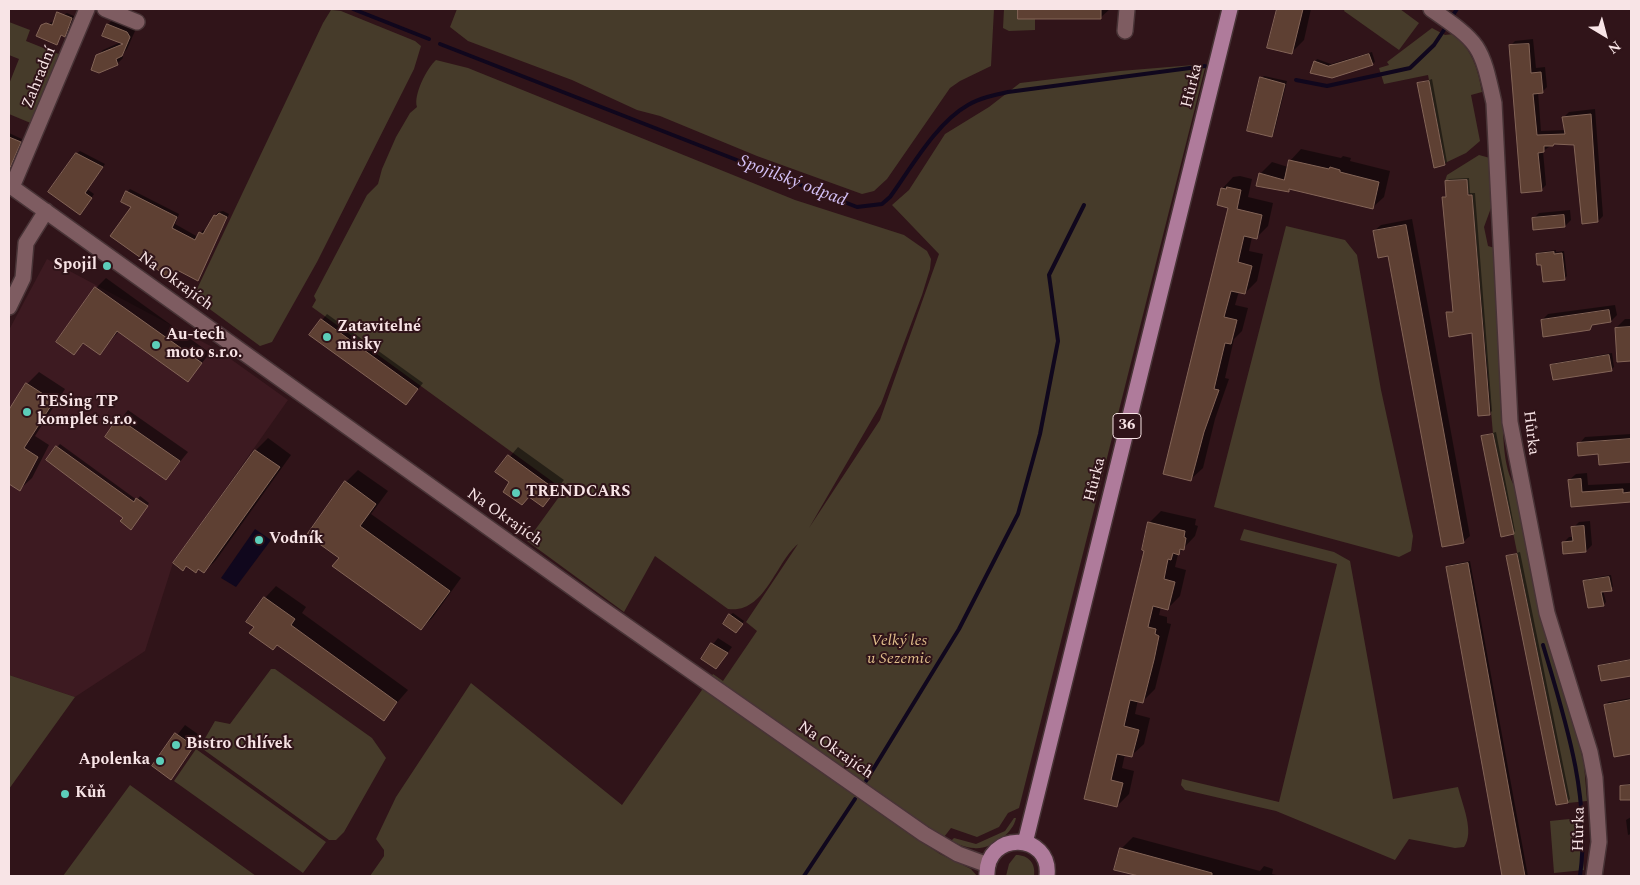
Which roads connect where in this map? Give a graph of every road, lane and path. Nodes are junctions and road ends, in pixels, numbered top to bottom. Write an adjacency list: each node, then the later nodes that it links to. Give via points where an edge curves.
1 (88, 9): 8 (street, Zahradní)
2 (105, 9): 6 (street)
3 (1126, 9): 7 (street)
4 (1230, 9): 11 (main road, Hůrka / 36)
5 (1436, 12): 14 (street, Hůrka, via 1472,38 1480,50 1494,103 1510,422 1547,613 1582,724 1595,778 1599,842)
6 (137, 22)
7 (1125, 31)
8 (10, 186): 9 (street, Na Okrajích)
9 (46, 211): 10 (street, via 26,243 24,278); 12 (street, Na Okrajích, via 614,617 924,834)
10 (9, 307)
11 (1025, 843): 12 (main road, via 1002,846 994,853); 13 (main road, via 1038,850 1044,858)
12 (988, 871)
13 (1048, 876)
14 (1594, 876)

